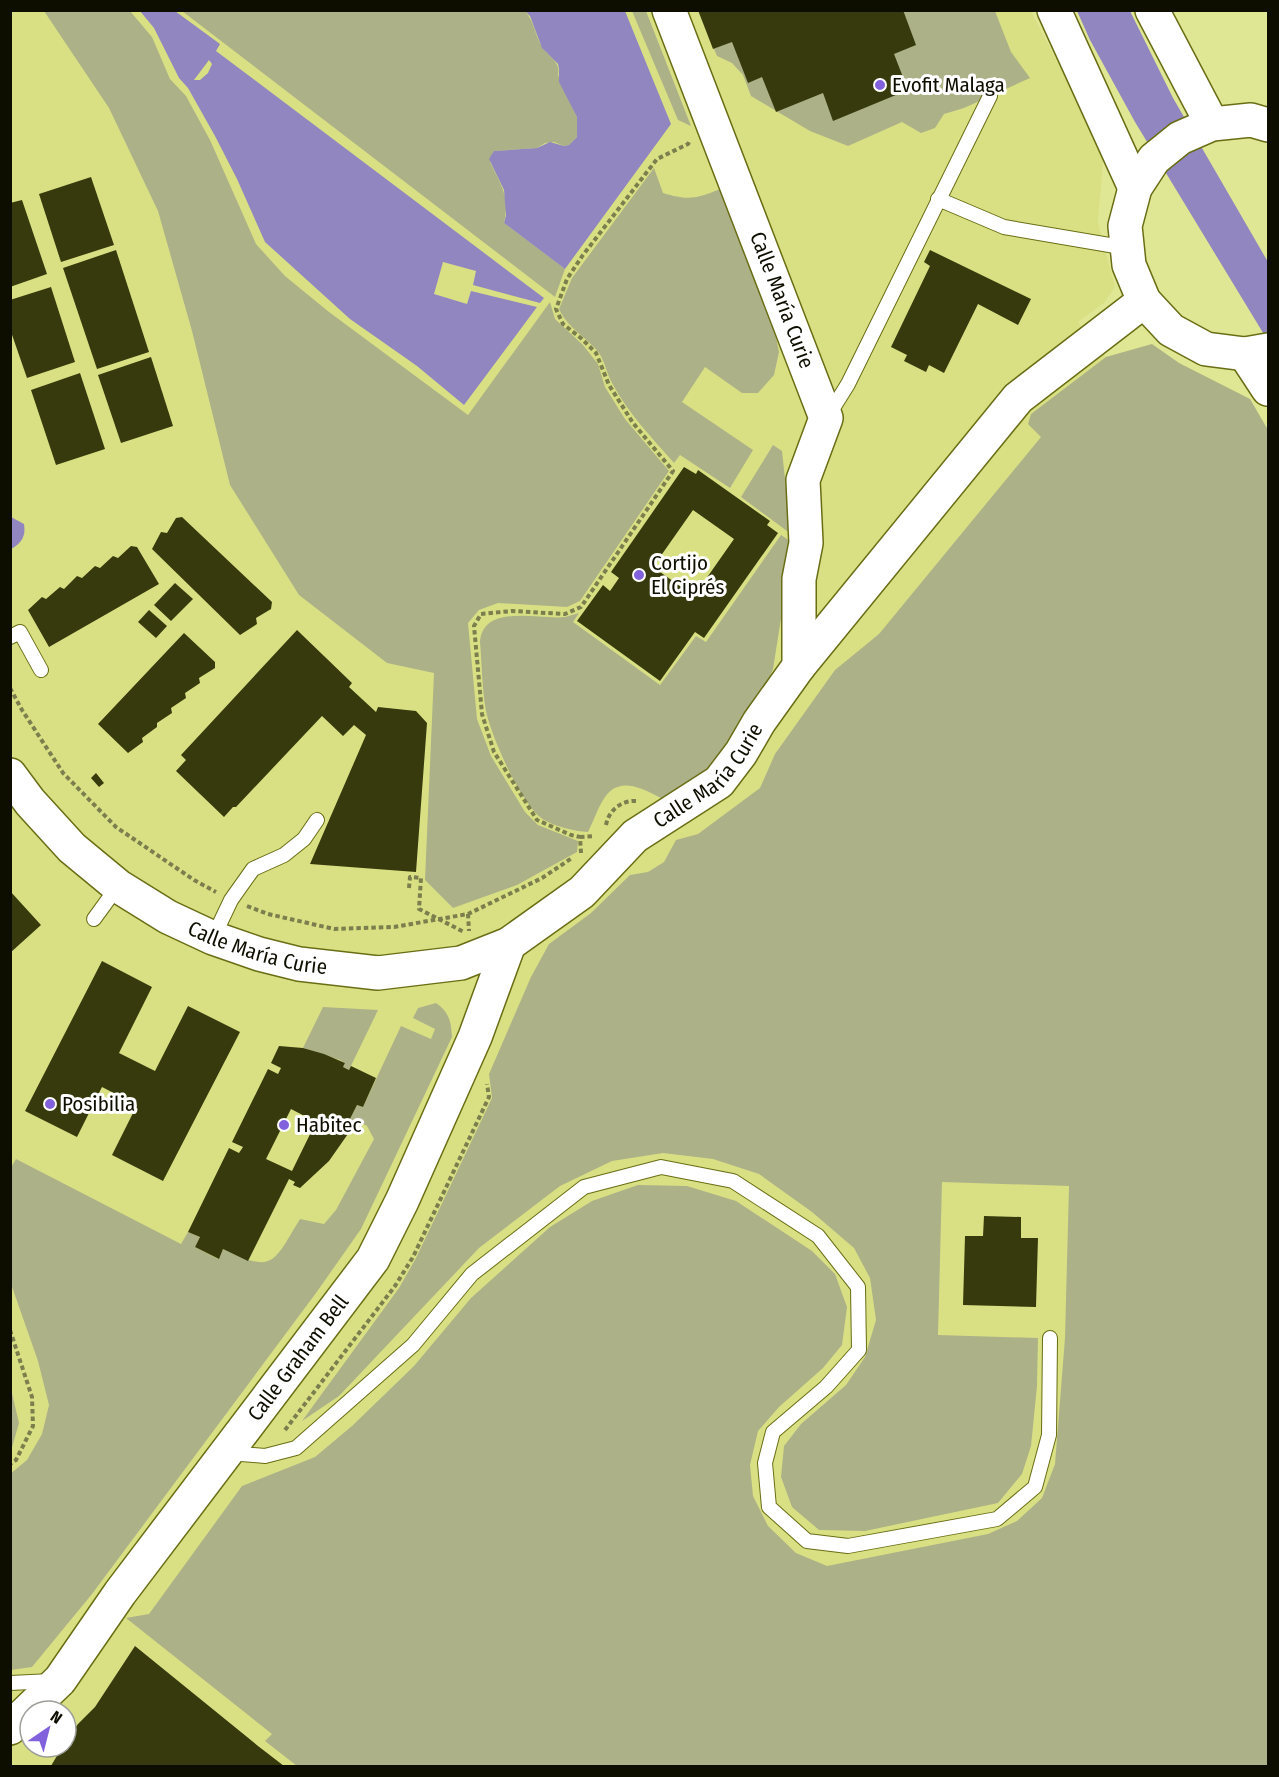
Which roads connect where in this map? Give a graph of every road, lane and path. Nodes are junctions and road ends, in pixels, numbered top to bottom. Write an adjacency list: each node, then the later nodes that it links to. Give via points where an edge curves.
1 (669, 10): 14 (street, Calle María Curie)
2 (1054, 10): 8 (street)
3 (1152, 10): 5 (street)
4 (990, 96): 9 (lane)
5 (1212, 124): 6 (street, via 1251,120); 8 (street, via 1180,138 1154,159)
6 (1269, 125)
7 (691, 137): 25 (path, via 688,144 657,159 583,255 567,279 556,309 562,324 596,353 609,385 633,423 673,471 581,607 564,614 481,614 474,626 482,714 494,752 537,820 580,837 581,853 542,878 468,914)
8 (1136, 188): 10 (street, via 1125,226)
9 (938, 199): 10 (lane, via 1004,227); 14 (lane, via 848,384)
10 (1127, 248): 11 (street, via 1129,265)
11 (1144, 301): 12 (street, via 1171,330 1206,349); 16 (street, Calle María Curie, via 1018,398)
12 (1257, 352): 13 (street)
13 (1269, 389)
14 (826, 417): 16 (street, via 803,480 806,543 799,579)
15 (10, 637): 17 (lane, via 20,632)
16 (799, 666): 27 (street, Calle María Curie, via 719,782 635,836 582,892)
17 (41, 670)
18 (10, 688): 23 (path, via 63,773 116,827)
19 (10, 775): 21 (street, Calle María Curie, via 72,848)
20 (317, 820): 23 (lane, via 304,839 284,855 253,869)
21 (118, 886): 24 (lane); 26 (street, Calle María Curie, via 168,917)
22 (409, 888): 25 (path, via 410,878 421,878 419,909)
23 (231, 900): 25 (path, via 268,914 334,929 394,927); 26 (lane)
24 (94, 919)
25 (439, 919): 28 (path, via 464,932)
26 (213, 938): 28 (street, Calle María Curie, via 299,964 378,973)
27 (509, 944): 28 (street, Calle María Curie); 31 (street, Calle Graham Bell, via 475,1036 373,1259)
28 (456, 963)
29 (10, 1330): 32 (path, via 32,1397 33,1426 16,1460)
30 (1050, 1338): 31 (lane, via 1049,1435 1035,1487 997,1519 848,1546 807,1541 769,1507 765,1463 773,1432 826,1387 859,1350 858,1287 818,1236 733,1182 661,1167 584,1187 472,1274 413,1345 296,1448 266,1456)
31 (227, 1453): 33 (street, Calle Graham Bell, via 120,1593)
32 (10, 1464)
33 (60, 1680): 34 (lane); 35 (street, Calle Graham Bell)
34 (10, 1683)
35 (10, 1728)

